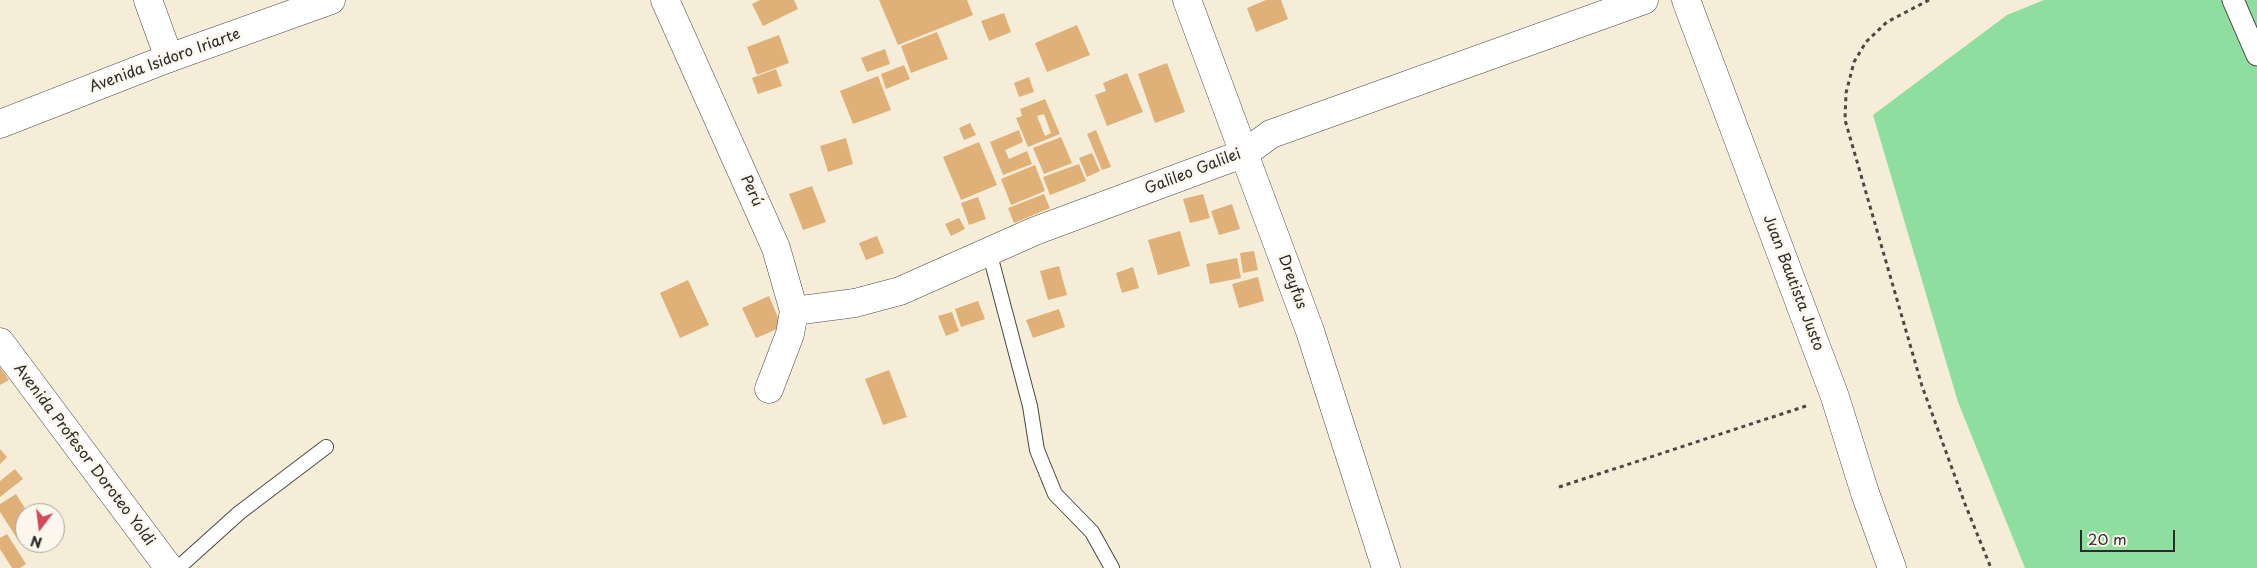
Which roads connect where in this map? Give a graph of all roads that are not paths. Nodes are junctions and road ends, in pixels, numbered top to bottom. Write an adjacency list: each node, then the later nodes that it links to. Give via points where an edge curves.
1 (148, 0): 9 (street)
2 (331, 0): 9 (street, Avenida Isidoro Iriarte)
3 (665, 0): 13 (street, Perú, via 776,248)
4 (1187, 0): 11 (street, Dreyfus)
5 (1644, 0): 11 (street, Galileo Galilei, via 1271,134)
6 (1686, 0): 20 (street, Juan Bautista Justo, via 1835,397)
7 (2233, 0): 8 (street)
8 (2257, 55)
9 (169, 58): 10 (street, Avenida Isidoro Iriarte)
10 (0, 124)
11 (1245, 153): 12 (street, Galileo Galilei); 19 (street, Dreyfus, via 1310,331)
12 (989, 251): 13 (street, Galileo Galilei, via 900,291 855,303); 18 (lane, via 1030,406 1036,450 1055,494 1092,532)
13 (794, 311): 15 (street, Perú, via 790,334)
14 (0, 342): 17 (street, Avenida Profesor Doroteo Yoldi)
15 (769, 389)
16 (326, 447): 17 (lane)
17 (166, 566)
18 (1112, 568)
19 (1386, 568)
20 (1892, 568)

